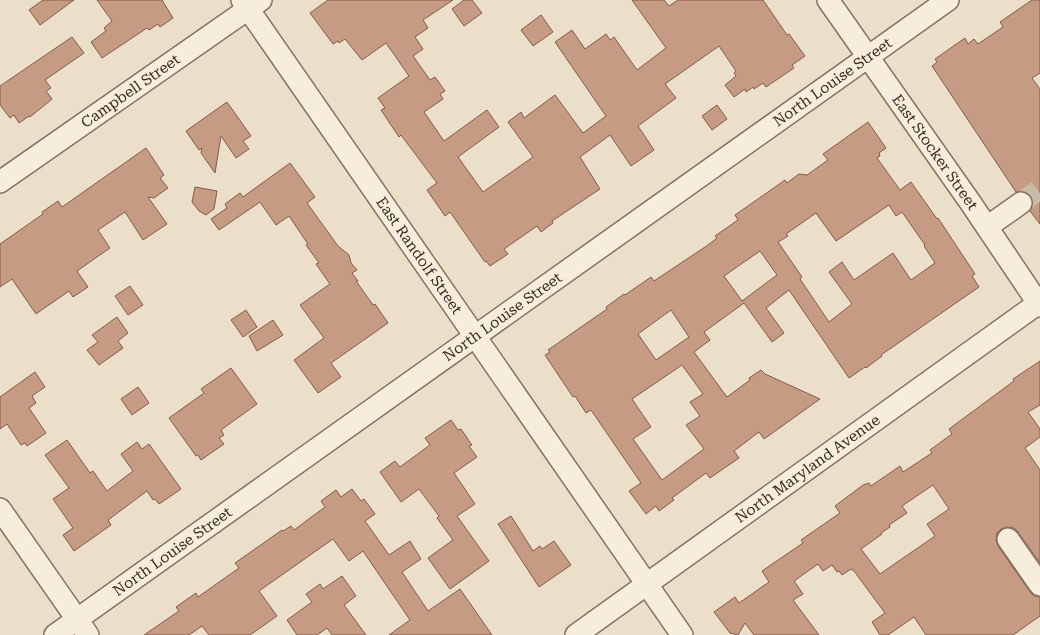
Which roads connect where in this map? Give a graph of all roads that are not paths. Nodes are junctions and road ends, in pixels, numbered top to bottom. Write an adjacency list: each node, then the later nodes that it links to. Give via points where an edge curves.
1 (828, 0): 4 (street, East Stocker Street)
2 (948, 0): 4 (street, North Louise Street)
3 (251, 3): 5 (street, Campbell Street); 9 (street, East Randolf Street)
4 (868, 56): 7 (street, East Stocker Street); 9 (street, North Louise Street)
5 (0, 182)
6 (1021, 203): 7 (street)
7 (987, 227): 8 (street, East Stocker Street)
8 (1039, 304): 12 (street, North Maryland Avenue)
9 (475, 336): 12 (street, East Randolf Street); 14 (street, North Louise Street)
10 (0, 509): 14 (street)
11 (1008, 539): 13 (street)
12 (647, 584): 16 (street, North Maryland Avenue); 17 (street, East Randolf Street)
13 (1040, 585)
14 (82, 628): 15 (street, North Louise Street)
15 (56, 635)
16 (576, 635)
17 (682, 635)

